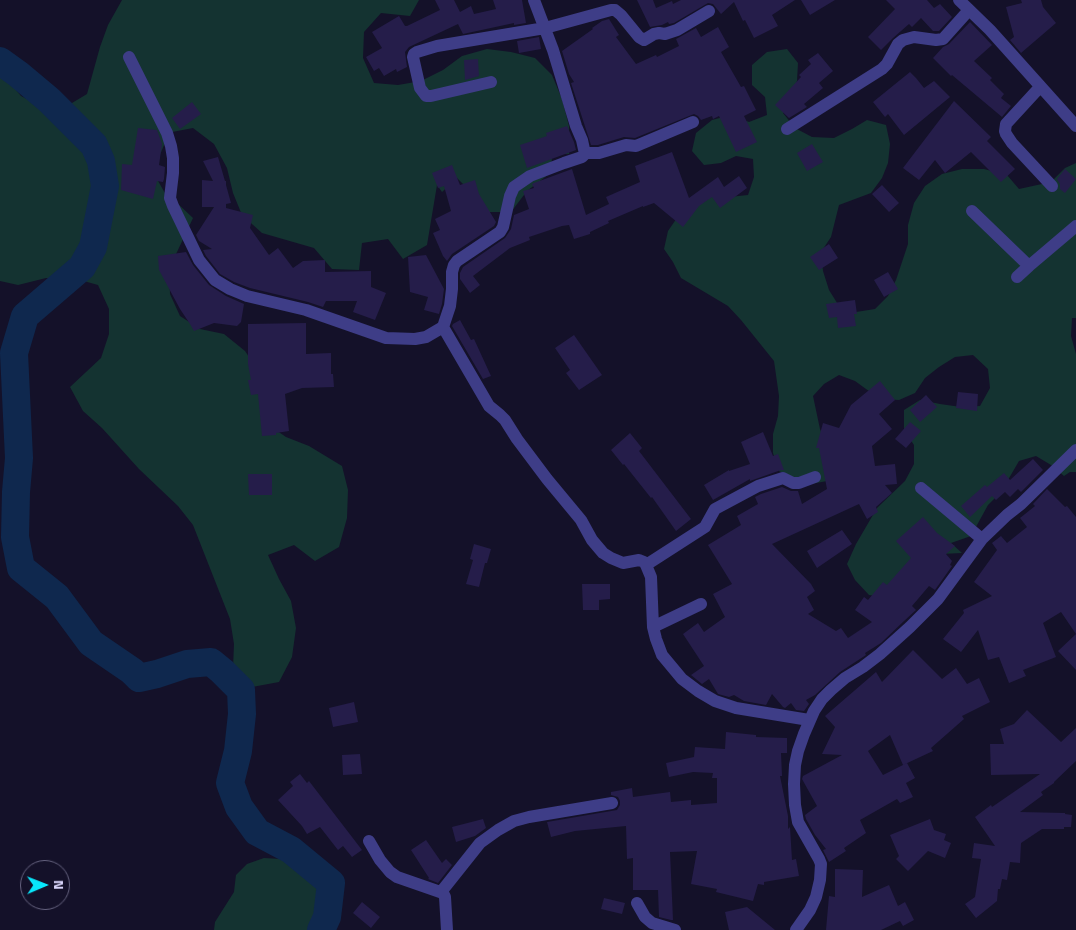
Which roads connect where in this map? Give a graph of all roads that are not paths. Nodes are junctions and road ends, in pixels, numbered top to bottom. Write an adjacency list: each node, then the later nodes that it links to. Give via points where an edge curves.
1 (534, 0): 5 (street)
2 (959, 0): 3 (street)
3 (969, 10): 8 (street); 11 (street, via 943,39 914,37 903,40 882,68)
4 (709, 11): 5 (street, via 677,30 654,34 644,40 615,10)
5 (545, 28): 7 (street, via 437,46 417,52 412,57 420,88 426,96); 12 (street)
6 (129, 57): 18 (street, via 171,146 173,173 170,198 173,206 199,260 215,280 247,296 306,310 386,338 426,337)
7 (491, 82)
8 (1040, 88): 10 (street); 13 (street, via 1006,124 1005,131)
9 (693, 122): 12 (street, via 636,146)
10 (1076, 126)
11 (787, 129)
12 (585, 153): 18 (street, via 580,158 530,176 514,187 501,230 454,264 450,306)
13 (1052, 186)
14 (972, 210): 16 (street)
15 (1076, 226): 16 (street)
16 (1029, 266): 17 (street)
17 (1017, 277)
18 (442, 327): 23 (street, via 489,406 505,420 581,520 592,540 611,558 623,563 640,560)
19 (1076, 450): 22 (street)
20 (815, 477): 23 (street, via 799,483 783,478 750,490 715,509 705,526)
21 (921, 488): 22 (street)
22 (982, 539): 26 (street, via 931,606 880,654 831,690)
23 (646, 565): 25 (street, via 651,577)
24 (701, 604): 25 (street)
25 (653, 626): 26 (street, via 662,655 682,679 698,691 736,708)
26 (809, 720): 33 (street, via 795,765 795,805 798,822 821,864 816,897)
27 (612, 803): 29 (street, via 514,821 480,843)
28 (369, 840): 29 (street, via 390,872)
29 (441, 892): 31 (street, via 445,896)
30 (637, 903): 32 (street, via 652,922)
31 (447, 930)
32 (675, 930)
33 (796, 930)

